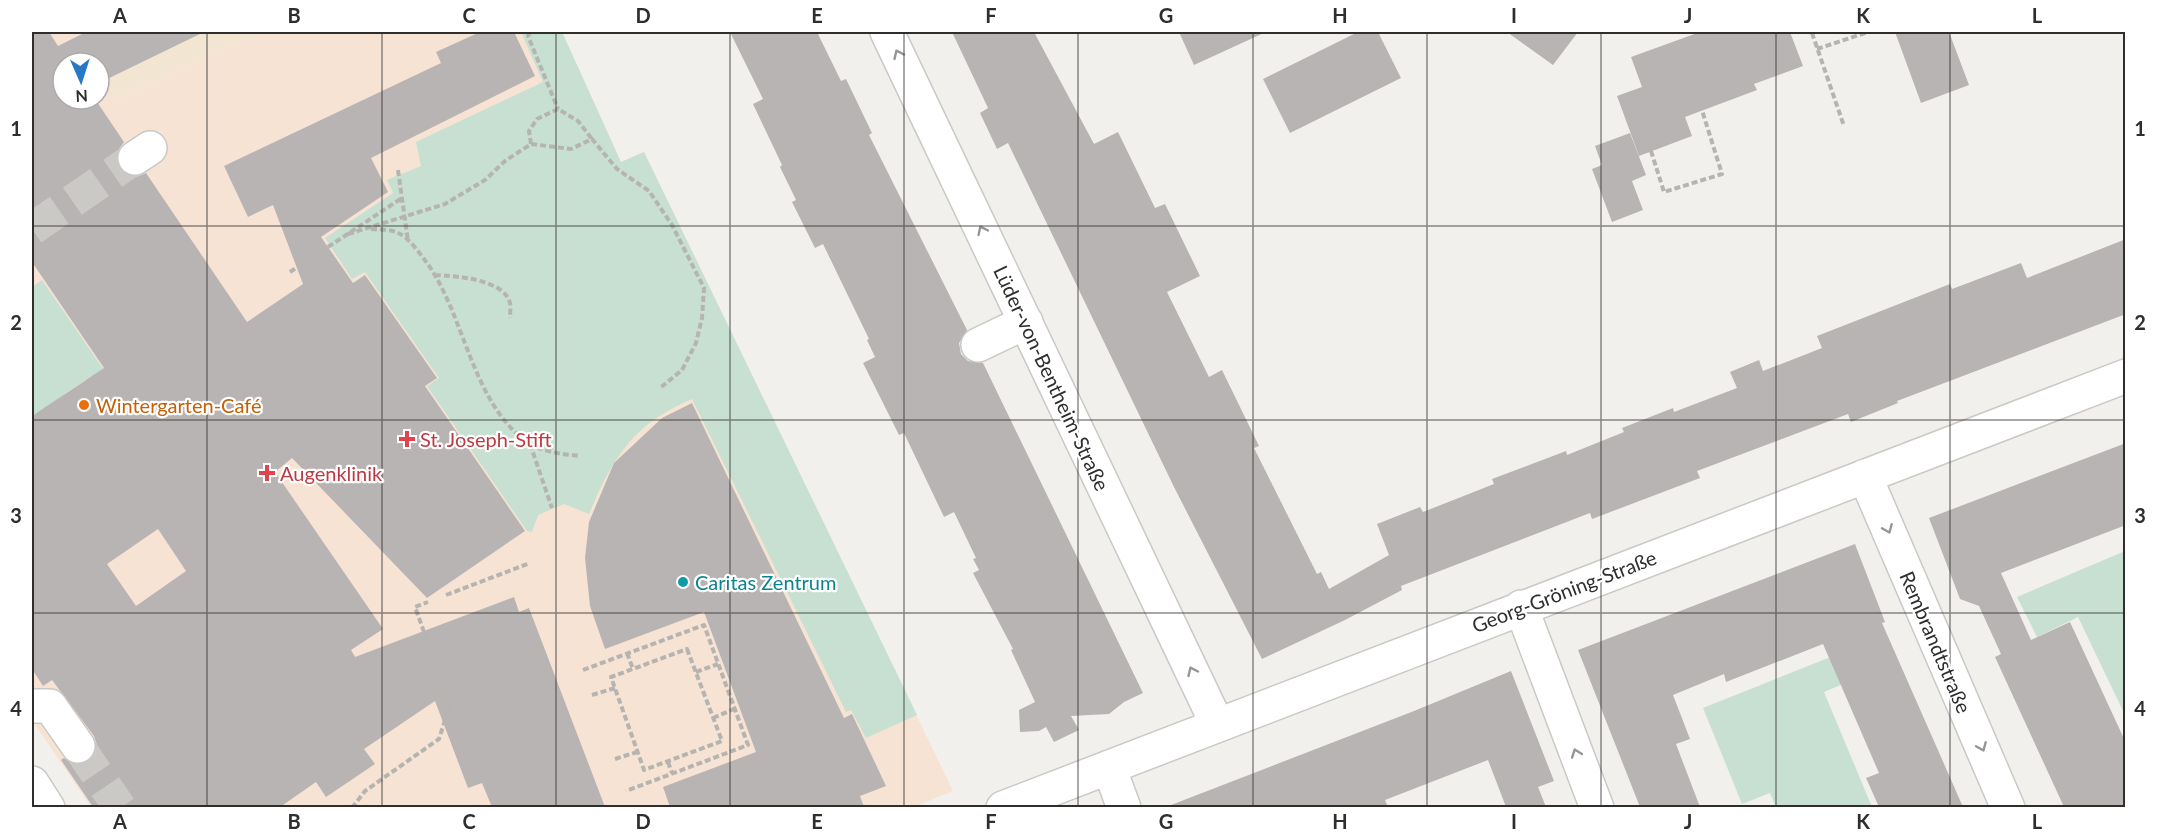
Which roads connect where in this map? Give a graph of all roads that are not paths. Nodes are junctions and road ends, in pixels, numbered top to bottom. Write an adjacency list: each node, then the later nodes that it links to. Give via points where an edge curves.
1 (887, 32): 2 (street, Lüder-von-Bentheim-Straße, one-way to 1)
2 (1026, 322): 3 (street); 8 (street, Lüder-von-Bentheim-Straße, one-way to 2)
3 (978, 345)
4 (2126, 376): 5 (street, Georg-Gröning-Straße)
5 (1865, 476): 6 (street, Georg-Gröning-Straße); 16 (street, Rembrandtstraße, one-way to 16)
6 (1521, 607): 8 (street, Georg-Gröning-Straße); 15 (street, one-way to 6)
7 (32, 706): 9 (street, via 50,706)
8 (1217, 724): 10 (street, Georg-Gröning-Straße)
9 (78, 746)
10 (1109, 767): 13 (street, Georg-Gröning-Straße); 14 (street)
11 (32, 783): 12 (street)
12 (48, 807)
13 (1003, 807)
14 (1124, 807)
15 (1597, 807)
16 (2008, 807)

